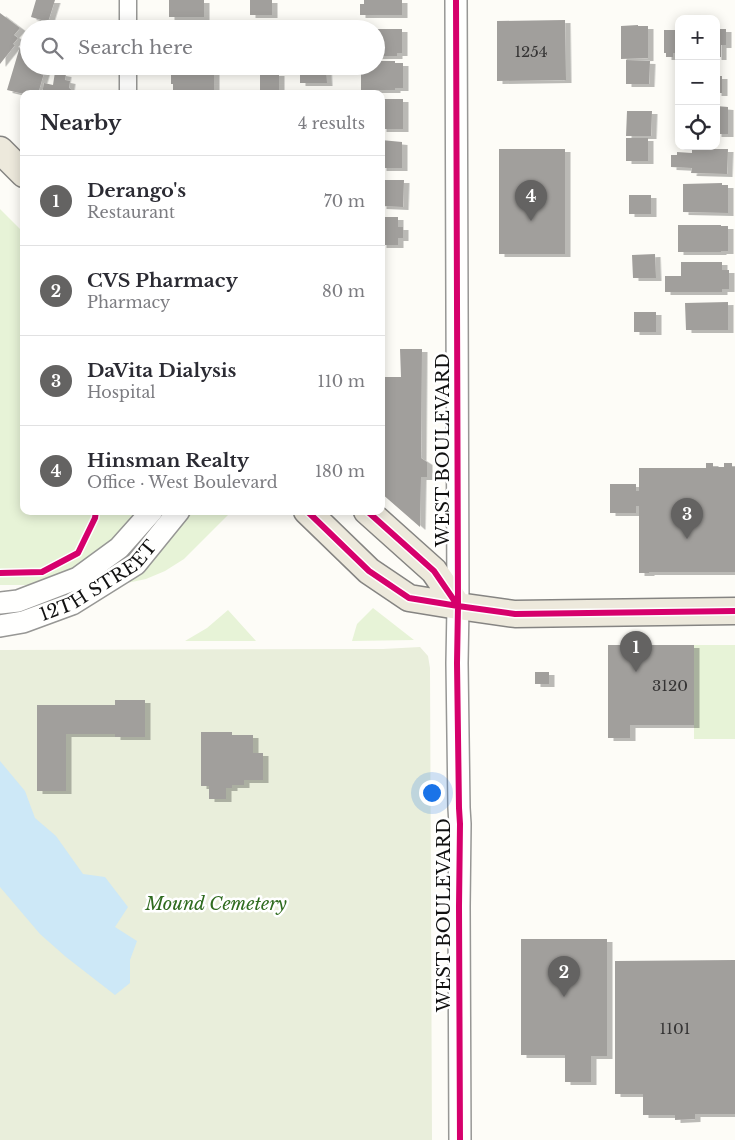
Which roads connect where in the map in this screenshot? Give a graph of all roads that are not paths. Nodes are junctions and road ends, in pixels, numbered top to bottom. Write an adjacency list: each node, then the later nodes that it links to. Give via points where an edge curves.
1 (128, 0): 3 (street)
2 (456, 0): 13 (street, WEST BOULEVARD)
3 (128, 20)
4 (128, 75): 5 (street)
5 (128, 90)
6 (0, 150): 7 (main road)
7 (20, 170)
8 (148, 515): 12 (street, 12TH STREET, via 119,548 78,578 18,601)
9 (176, 515): 15 (street, 12TH STREET, via 136,564 72,604 23,622)
10 (311, 515): 13 (main road, via 369,571 409,598)
11 (371, 515): 13 (main road, via 434,571)
12 (0, 602)
13 (458, 606): 14 (main road, via 515,614); 16 (street, WEST BOULEVARD)
14 (735, 611)
15 (0, 626)
16 (460, 1140)

